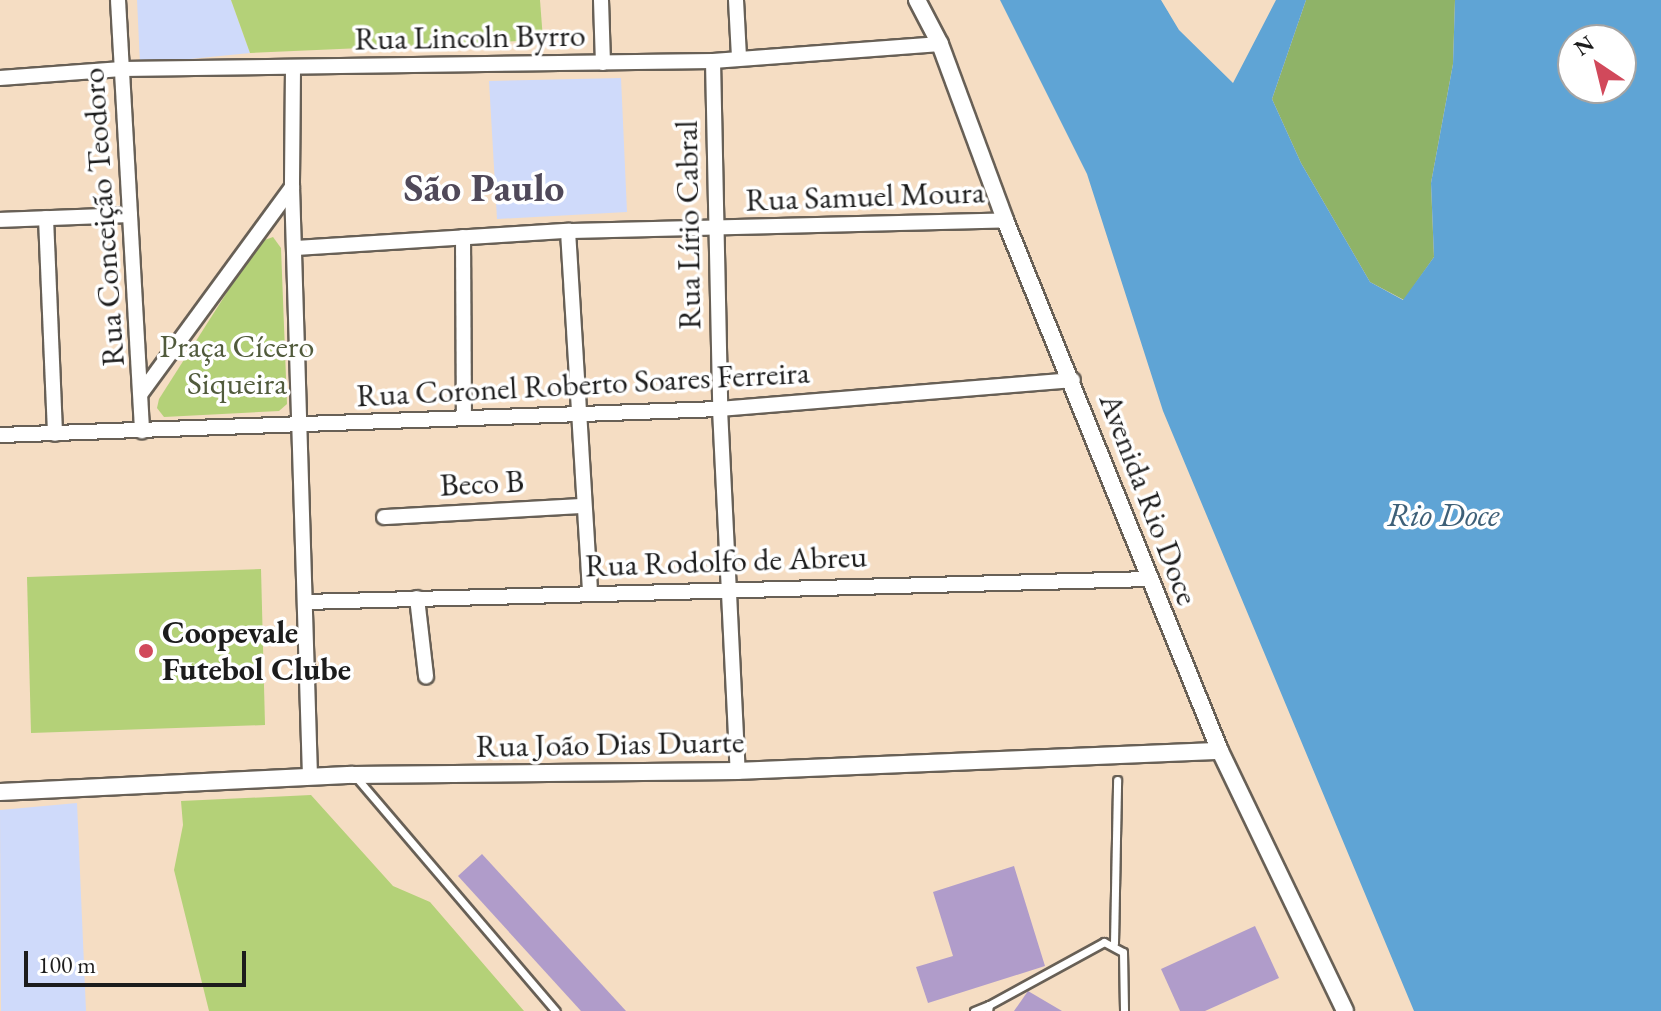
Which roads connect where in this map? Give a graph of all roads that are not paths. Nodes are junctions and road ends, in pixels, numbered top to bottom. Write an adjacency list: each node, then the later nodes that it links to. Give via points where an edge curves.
1 (118, 0): 10 (street, Rua Conceição Teodoro)
2 (601, 0): 8 (street)
3 (736, 0): 6 (street)
4 (917, 0): 5 (street, Avenida Rio Doce)
5 (940, 44): 6 (street, Rua Lincoln Byrro); 16 (street, Avenida Rio Doce)
6 (739, 57): 7 (street, Rua Lincoln Byrro)
7 (713, 61): 8 (street, Rua Lincoln Byrro); 17 (street, Rua Lírio Cabral)
8 (603, 63): 9 (street, Rua Lincoln Byrro)
9 (293, 68): 10 (street, Rua Lincoln Byrro); 12 (street)
10 (122, 69): 11 (street, Rua Lincoln Byrro); 13 (street, Rua Conceição Teodoro)
11 (0, 78)
12 (292, 187): 20 (street); 22 (street)
13 (130, 215): 14 (street); 22 (street, Rua Conceição Teodoro)
14 (46, 218): 15 (street); 28 (street)
15 (0, 220)
16 (1005, 220): 17 (street, Rua Samuel Moura); 21 (street, Avenida Rio Doce)
17 (714, 228): 18 (street, Rua Samuel Moura); 23 (street, Rua Lírio Cabral)
18 (568, 231): 19 (street, Rua Samuel Moura); 24 (street)
19 (463, 237): 20 (street, Rua Samuel Moura); 25 (street)
20 (295, 248): 26 (street)
21 (1073, 380): 23 (street, Rua Coronel Roberto Soares Ferreira); 32 (street, Avenida Rio Doce)
22 (142, 392): 27 (street, Rua Conceição Teodoro)
23 (720, 409): 24 (street, Rua Coronel Roberto Soares Ferreira); 33 (street, Rua Lírio Cabral)
24 (579, 413): 25 (street, Rua Coronel Roberto Soares Ferreira); 30 (street)
25 (464, 415): 26 (street, Rua Coronel Roberto Soares Ferreira)
26 (299, 426): 27 (street, Rua Coronel Roberto Soares Ferreira); 36 (street)
27 (142, 431): 28 (street, Rua Coronel Roberto Soares Ferreira)
28 (55, 434): 29 (street, Rua Coronel Roberto Soares Ferreira)
29 (0, 435)
30 (583, 506): 31 (street, Beco B); 34 (street)
31 (384, 517)
32 (1149, 579): 33 (street, Rua Rodolfo de Abreu); 38 (street, Avenida Rio Doce)
33 (729, 588): 34 (street, Rua Rodolfo de Abreu); 39 (street, Rua Lírio Cabral)
34 (590, 593): 35 (street, Rua Rodolfo de Abreu)
35 (417, 598): 36 (street, Rua Rodolfo de Abreu); 37 (street)
36 (305, 602): 41 (street)
37 (426, 676)
38 (1220, 751): 39 (street, Rua João Dias Duarte); 49 (street, Avenida Rio Doce)
39 (738, 771): 40 (street, Rua João Dias Duarte)
40 (353, 775): 41 (street, Rua João Dias Duarte); 46 (lane)
41 (310, 776): 43 (street, Rua João Dias Duarte)
42 (1117, 780): 44 (lane)
43 (0, 792)
44 (1114, 943): 45 (lane, via 1104,942); 48 (lane, via 1123,952)
45 (988, 1008): 47 (lane)
46 (556, 1011)
47 (974, 1011)
48 (1124, 1011)
49 (1345, 1011)

